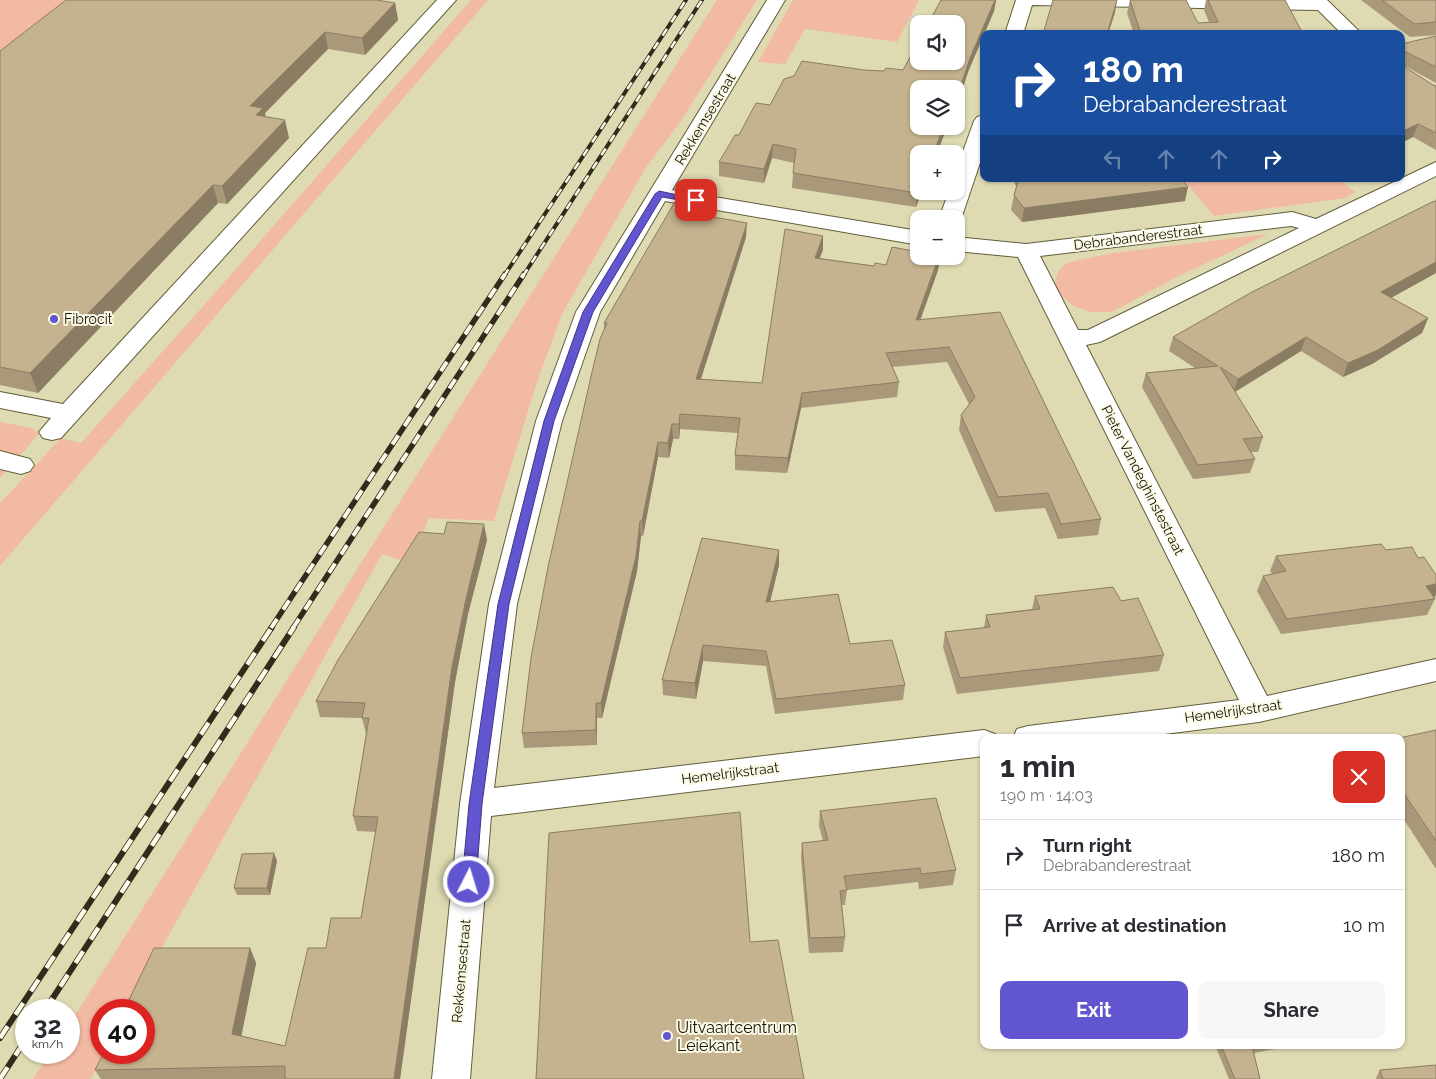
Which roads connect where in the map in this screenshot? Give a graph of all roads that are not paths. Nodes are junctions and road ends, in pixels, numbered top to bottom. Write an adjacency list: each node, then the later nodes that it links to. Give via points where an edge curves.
1 (447, 0): 18 (street)
2 (776, 0): 10 (street, Rekkemsestraat)
3 (1025, 0): 4 (street); 6 (street)
4 (1113, 1): 5 (street, via 1194,11)
5 (1319, 2): 7 (street)
6 (1015, 30)
7 (1350, 30)
8 (980, 135): 11 (street)
9 (1436, 168): 12 (street)
10 (659, 194): 13 (street); 24 (street, Rekkemsestraat, via 588,312 549,421 504,604)
11 (953, 210)
12 (1318, 227): 15 (street, Debrabanderestraat, via 1292,219); 16 (street, via 1092,337)
13 (910, 236)
14 (965, 245): 15 (street, Debrabanderestraat)
15 (1026, 251): 16 (street, Pieter Vandeghinstestraat)
16 (1071, 338): 21 (street, Pieter Vandeghinstestraat)
17 (0, 400): 18 (street)
18 (68, 413): 19 (street)
19 (52, 432)
20 (1436, 670): 21 (street, Hemelrijkstraat)
21 (1259, 710): 22 (street, Hemelrijkstraat)
22 (1061, 734)
23 (980, 743): 24 (street, Hemelrijkstraat)
24 (476, 804): 25 (street, Rekkemsestraat)
25 (451, 1079)

